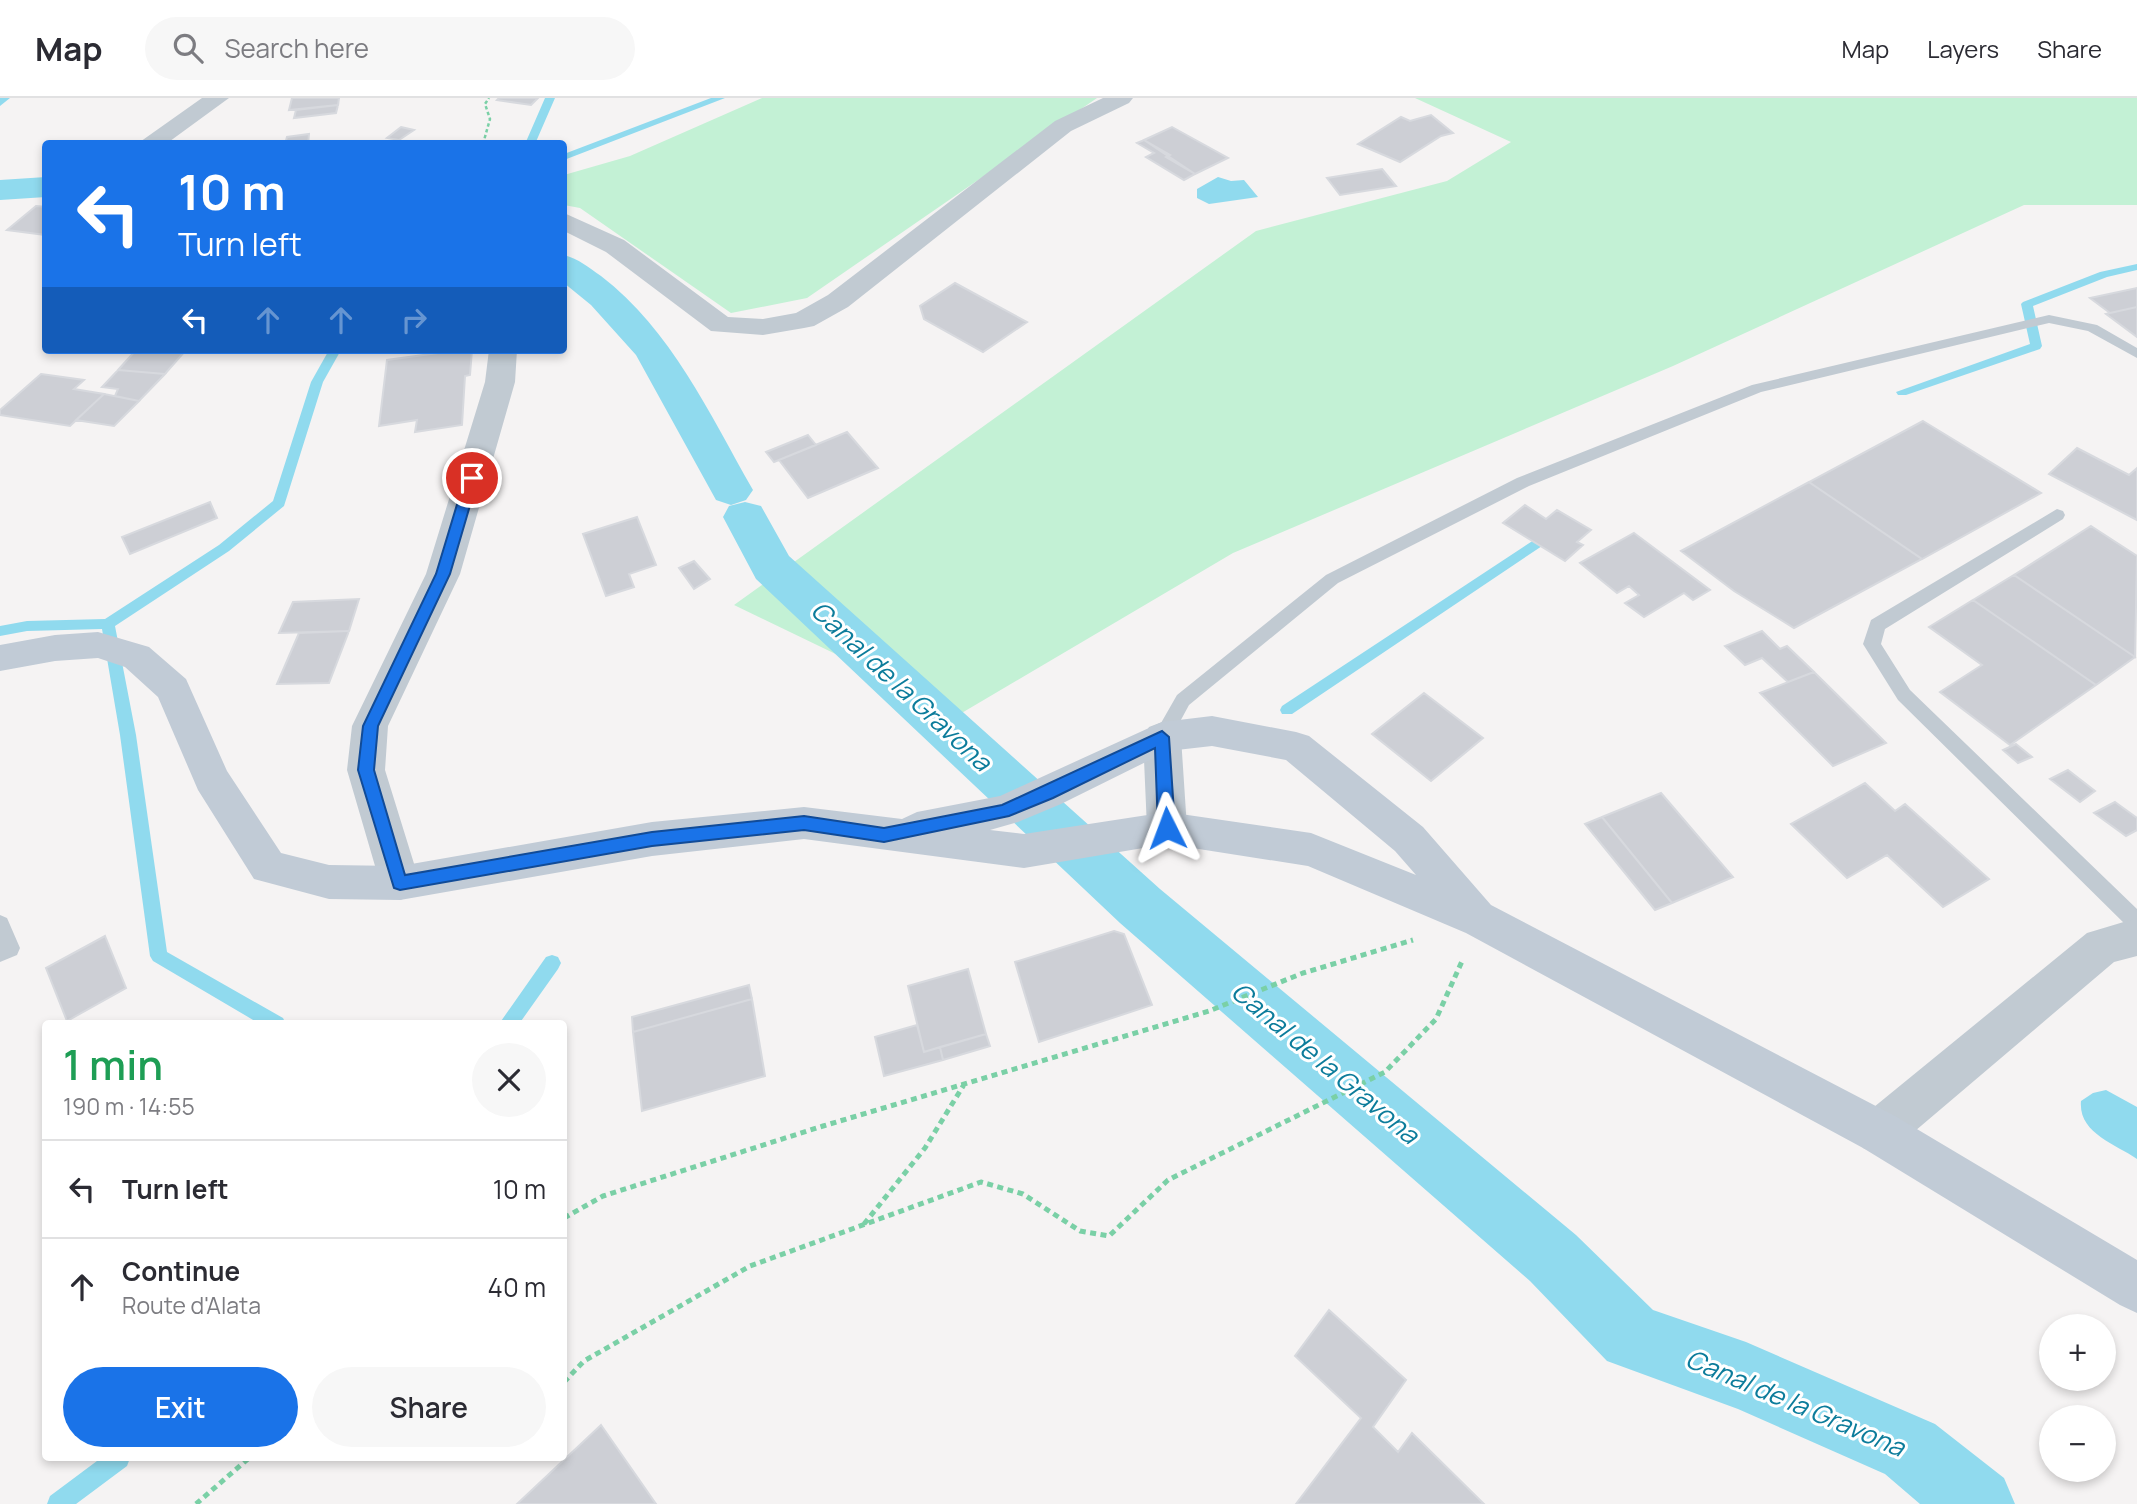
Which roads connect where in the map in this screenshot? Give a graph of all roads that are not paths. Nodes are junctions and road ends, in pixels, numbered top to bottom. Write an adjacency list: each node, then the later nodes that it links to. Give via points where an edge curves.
1 (217, 98): 3 (street)
2 (1121, 98): 4 (street, via 1062,126 838,301 804,320 763,327 721,325 615,246)
3 (155, 140)
4 (567, 222)
5 (503, 354): 12 (street, via 500,382 443,574 370,726 366,770)
6 (2137, 354): 9 (lane, via 2092,328 2049,320 1757,388 1523,482 1332,579 1183,701)
7 (2057, 515): 14 (lane, via 1877,625 1872,644 1904,695)
8 (0, 658): 12 (street, via 98,645 137,657 173,689 211,779 268,867 329,882)
9 (1162, 737): 10 (street); 11 (street, via 1004,811); 13 (street, via 1212,731 1296,747 1409,839)
10 (1167, 828): 11 (street, via 1024,852); 13 (street, via 1311,850)
11 (884, 835): 12 (street, via 804,823 652,839)
12 (400, 883)
13 (1481, 920): 18 (street)
14 (2137, 923)
15 (0, 924): 17 (lane, via 10,948)
16 (2137, 937): 18 (street, via 2102,946)
17 (0, 953)
18 (1879, 1132): 19 (street)
19 (2137, 1288)

